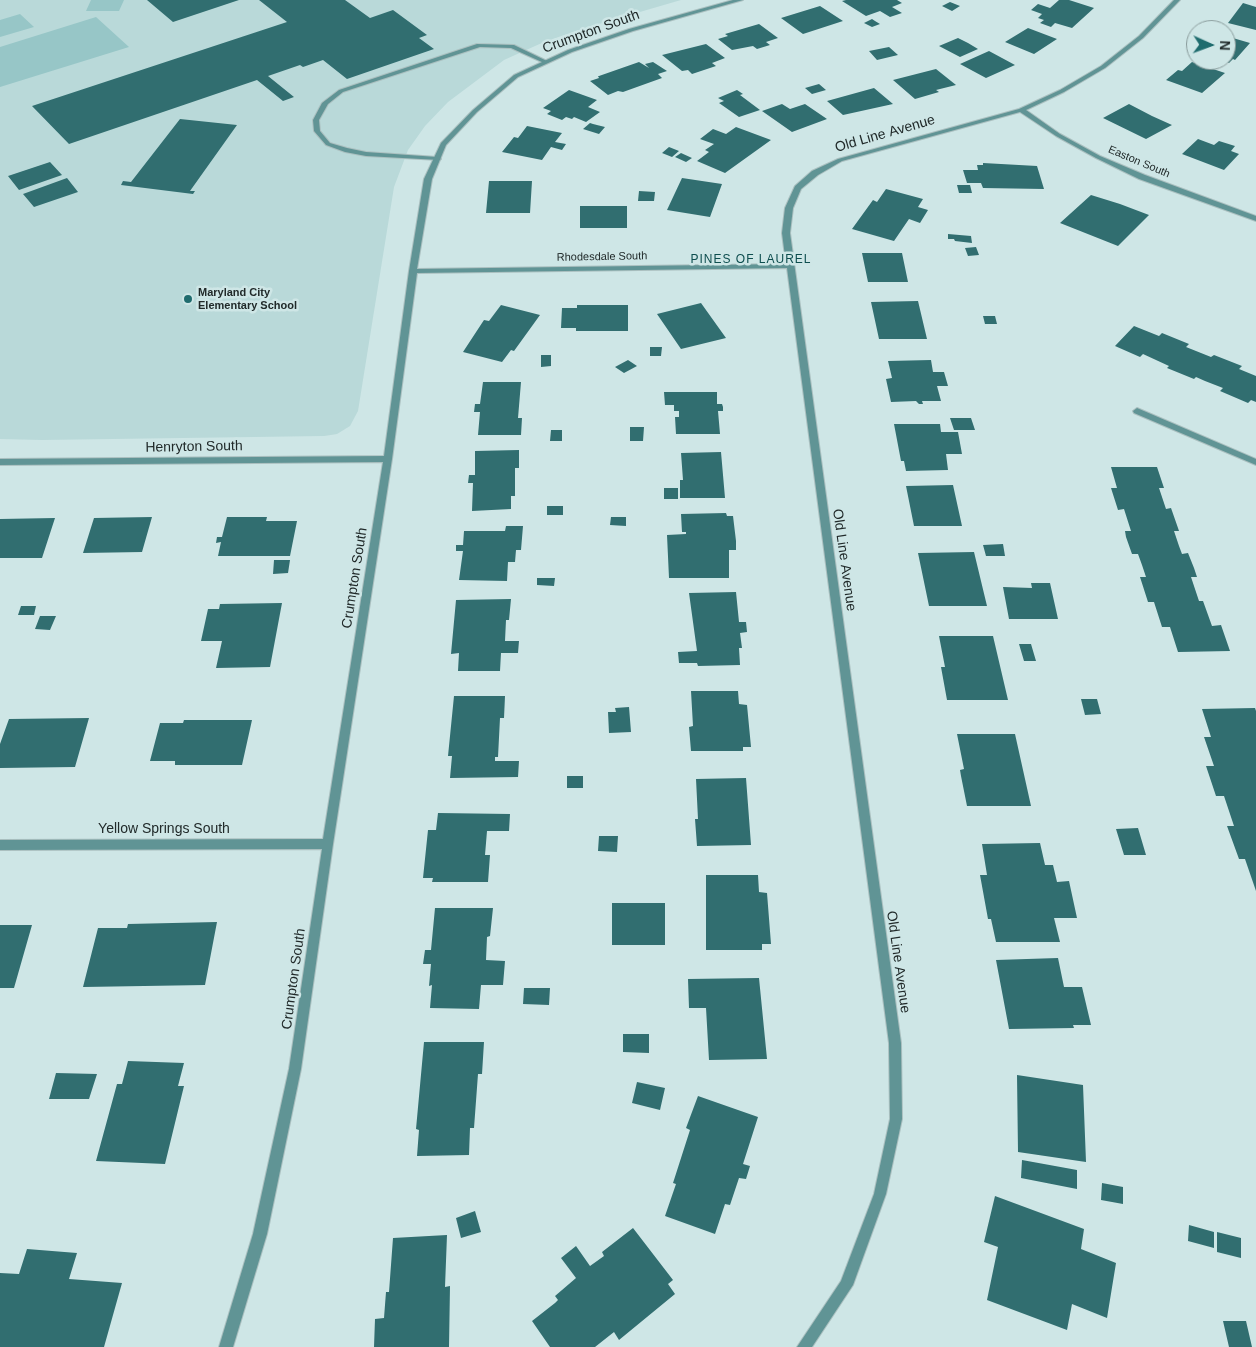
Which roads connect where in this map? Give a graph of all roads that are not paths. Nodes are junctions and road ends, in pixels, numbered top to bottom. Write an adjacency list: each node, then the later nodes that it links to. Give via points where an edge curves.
1 (740, 0): 3 (street, Crumpton South, via 631,30)
2 (1177, 0): 4 (street, Old Line Avenue, via 1141,36 1103,67)
3 (546, 62): 5 (street, Crumpton South, via 516,76 474,111 443,144); 5 (street, via 512,46 479,45 341,91 325,103 316,120 317,131 328,144 345,150)
4 (1021, 110): 6 (street, Easton South, via 1058,135 1116,165); 7 (street, Old Line Avenue, via 869,151 840,160 815,173 798,188 789,208 786,233)
5 (437, 158): 8 (street, Crumpton South, via 428,180)
6 (1256, 219)
7 (790, 266): 8 (street, Rhodesdale South); 16 (street, Old Line Avenue, via 895,1044 896,1119 880,1194 846,1285)
8 (413, 271): 10 (street, Crumpton South)
9 (1137, 411): 12 (street)
10 (388, 459): 11 (street, Henryton South); 13 (street, Crumpton South)
11 (0, 462)
12 (1256, 462)
13 (328, 844): 14 (street, Yellow Springs South); 15 (street, Crumpton South, via 295,1069 260,1234)
14 (0, 845)
15 (226, 1347)
16 (804, 1347)

